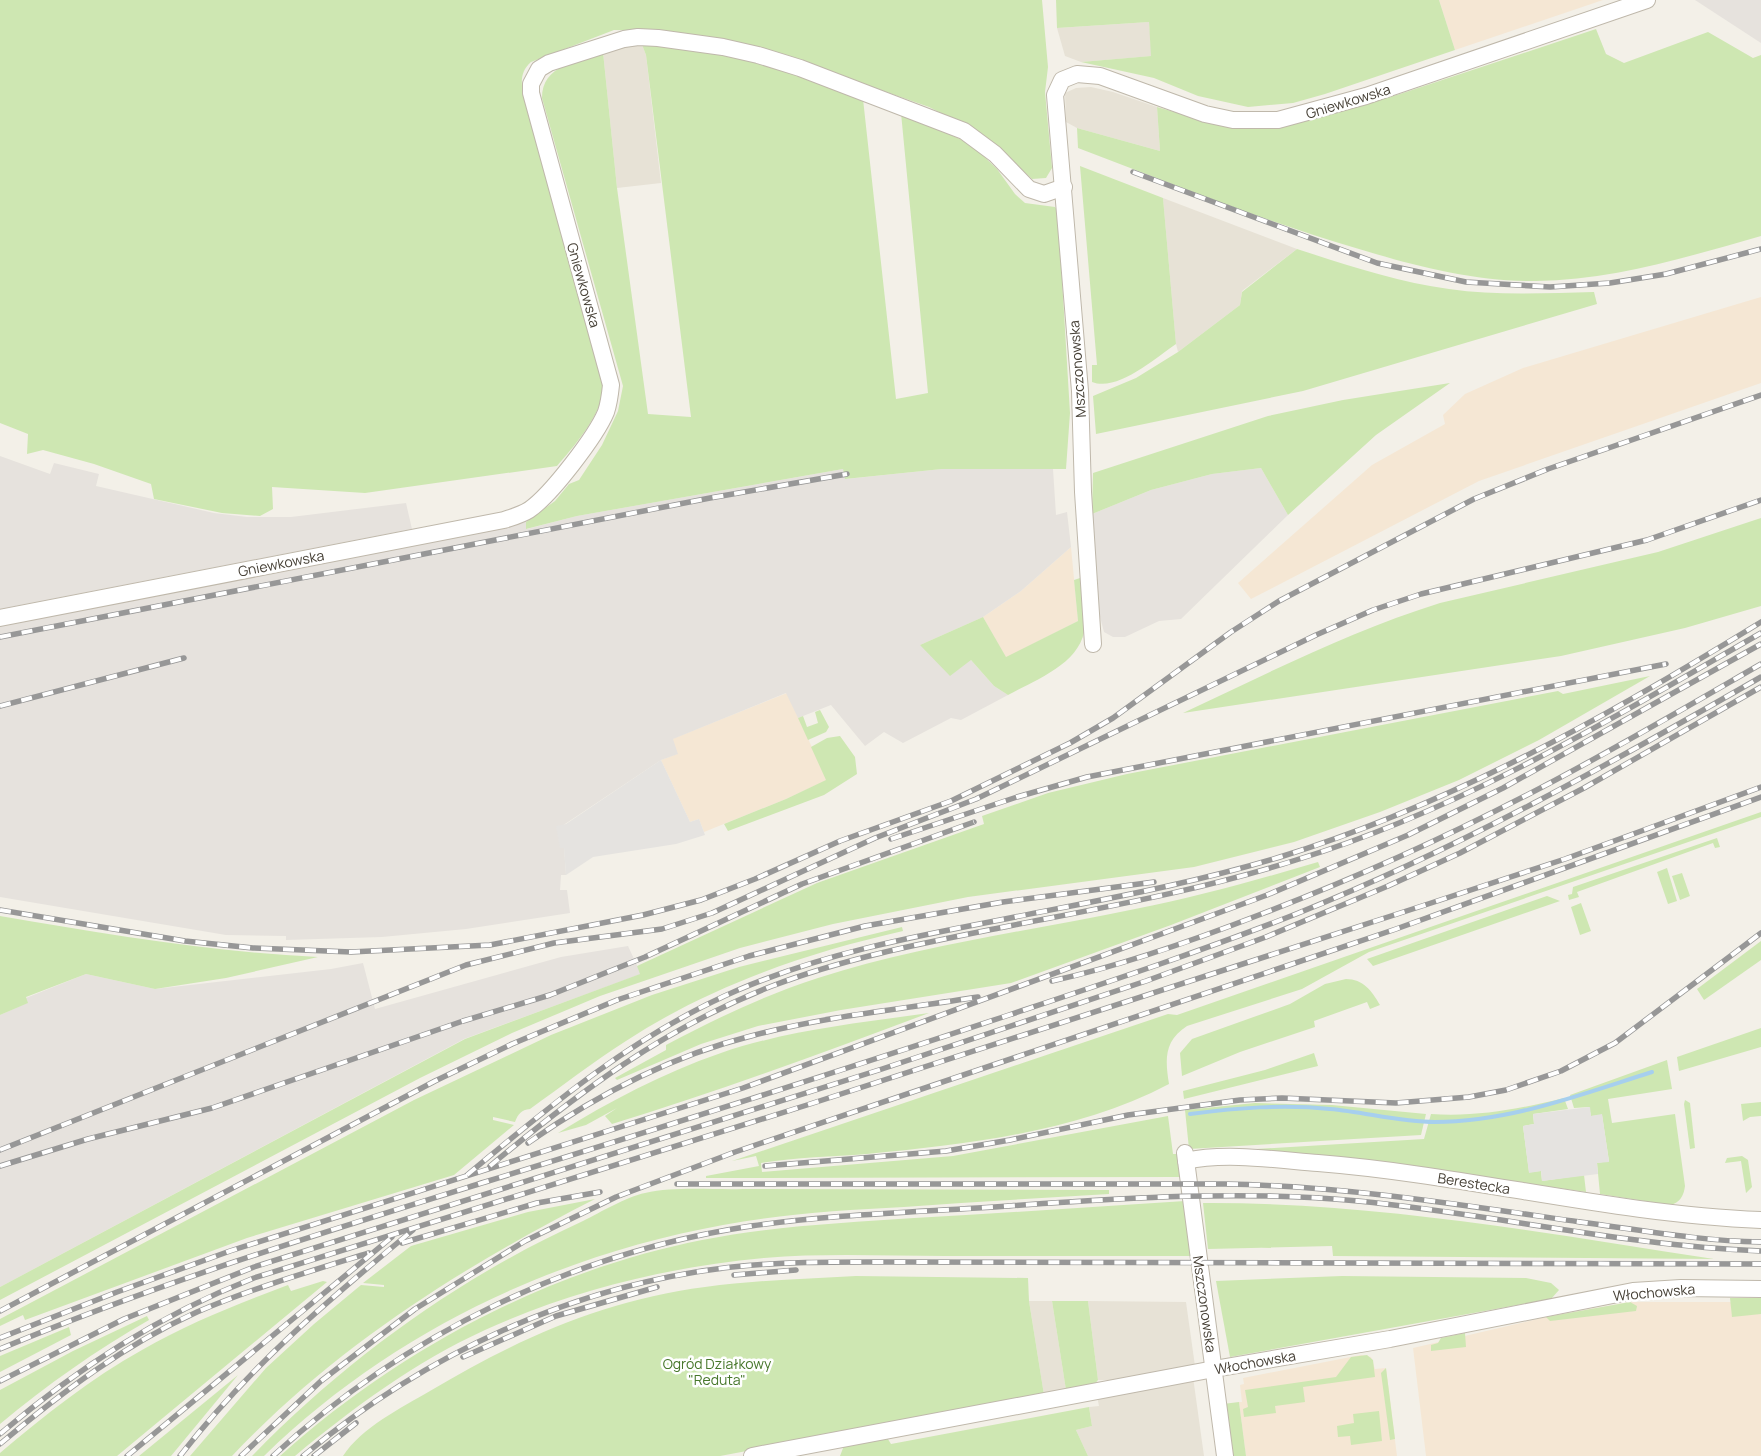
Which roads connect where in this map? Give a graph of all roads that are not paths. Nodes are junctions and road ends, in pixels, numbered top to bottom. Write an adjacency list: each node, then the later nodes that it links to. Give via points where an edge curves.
1 (1647, 0): 2 (street, Gniewkowska, via 1366,96 1278,120 1233,120 1205,114 1088,74 1062,80)
2 (1055, 95): 3 (street, Mszczonowska)
3 (1064, 187): 4 (street, Gniewkowska, via 1044,194 1029,190 994,154 964,131 758,55 695,43 638,37 549,64 535,75 531,92 608,370 610,398 600,424 535,506 504,520); 5 (street, Mszczonowska, via 1080,391 1083,492)
4 (0, 618)
5 (1094, 644)
6 (1186, 1157): 7 (street, Berestecka, via 1273,1159 1371,1167 1694,1216); 9 (street, Mszczonowska)
7 (1761, 1220)
8 (1761, 1289): 9 (street, Włochowska, via 1633,1291 1390,1339)
9 (1214, 1369): 10 (street, Włochowska); 11 (street, Mszczonowska)
10 (752, 1456)
11 (1225, 1456)

